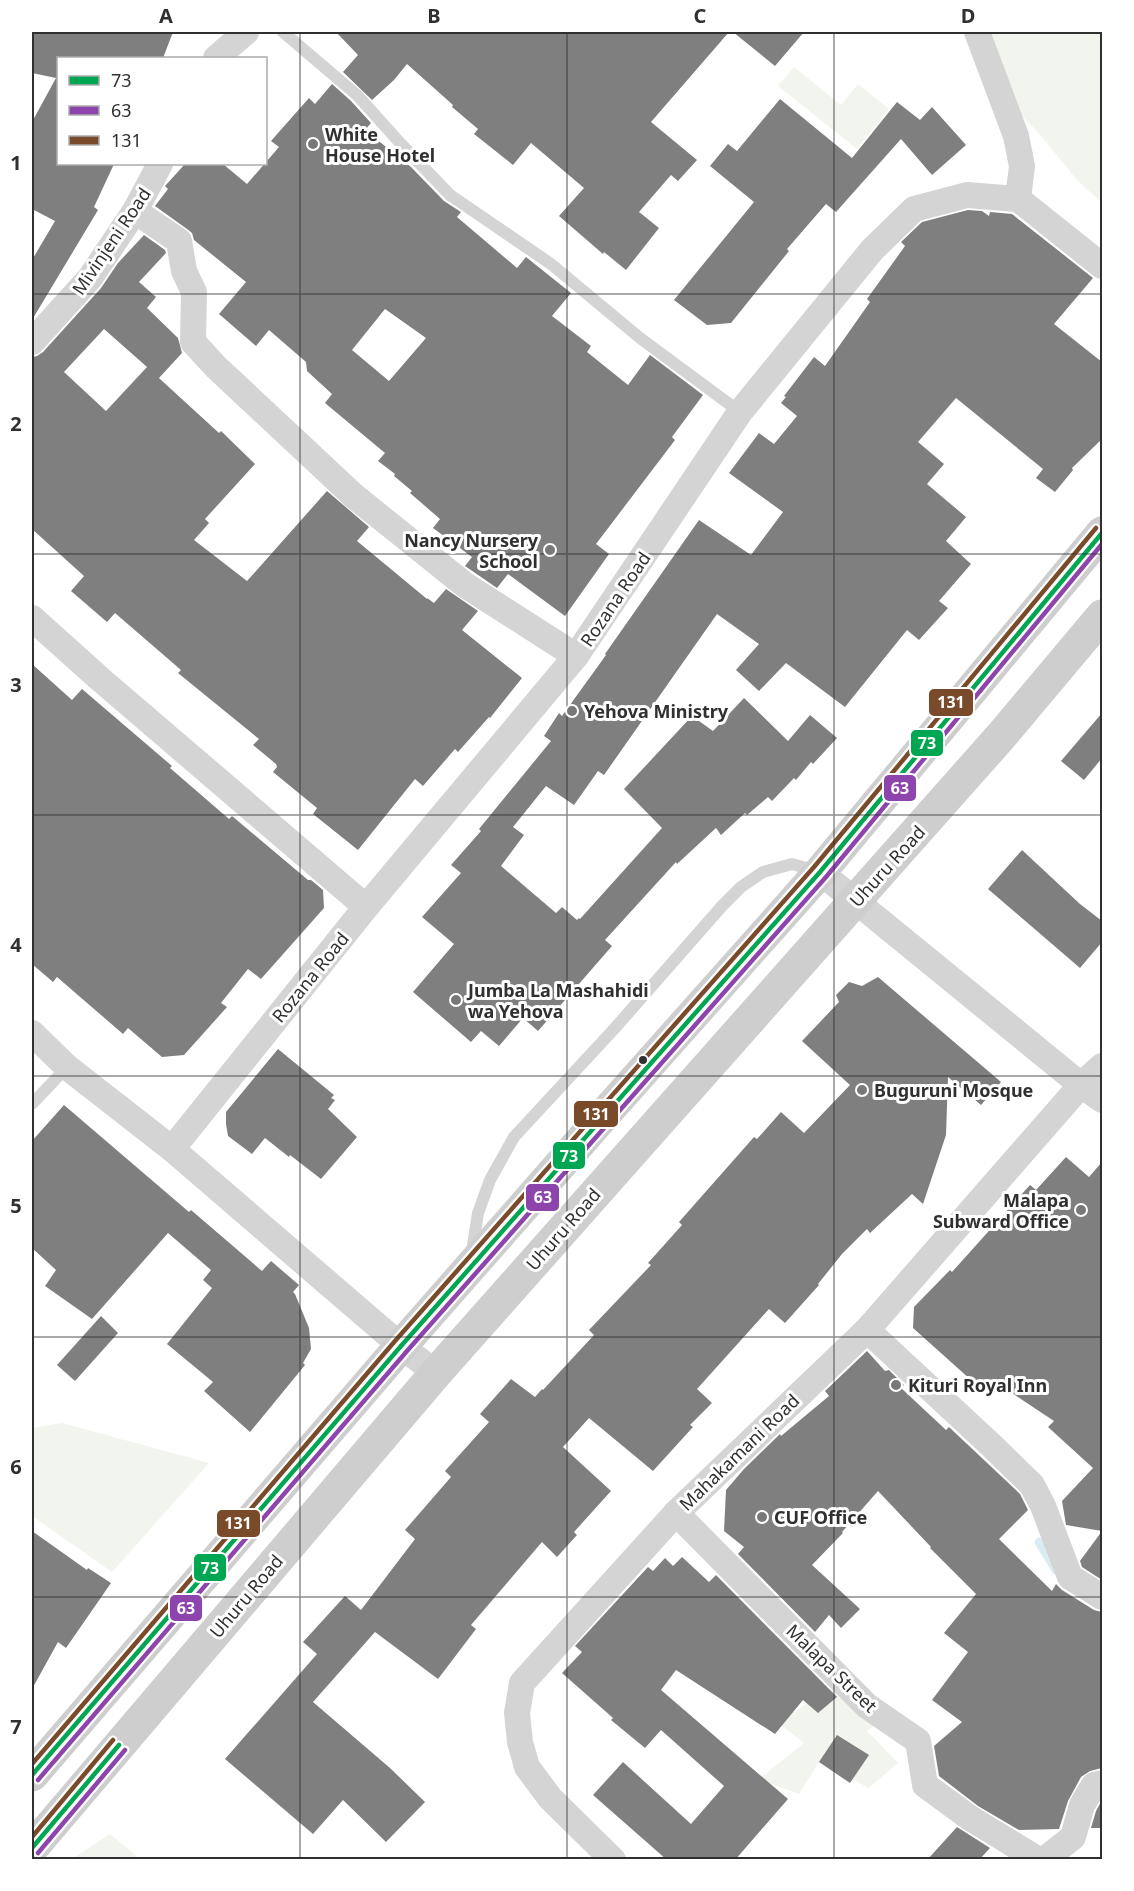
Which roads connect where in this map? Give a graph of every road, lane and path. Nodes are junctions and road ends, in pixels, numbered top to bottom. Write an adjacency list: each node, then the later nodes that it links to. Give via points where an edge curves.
1 (246, 32): 4 (street)
2 (283, 32): 10 (lane, via 357,95 450,195 551,264 640,338)
3 (977, 32): 6 (street, via 1016,136 1022,166)
4 (217, 57)
5 (159, 165): 7 (street, Mivinjeni Road)
6 (1018, 199): 8 (street); 10 (street, Rozana Road, via 967,195 914,210 872,250)
7 (135, 211): 9 (street, Mivinjeni Road, via 90,278); 14 (street, via 178,242 184,271 194,292 193,342 216,368 354,496 446,570)
8 (1102, 266)
9 (32, 342)
10 (740, 412): 14 (street, Rozana Road)
11 (1102, 533): 15 (main road)
12 (1102, 616): 16 (main road, Uhuru Road)
13 (32, 618): 17 (street)
14 (576, 656): 17 (street, Rozana Road)
15 (820, 872): 16 (street); 25 (main road); 25 (lane, via 792,864 763,872 741,887 514,1137 490,1180 478,1213)
16 (855, 902): 21 (street); 28 (main road, Uhuru Road)
17 (366, 907): 24 (street, Rozana Road)
18 (32, 1034): 20 (street)
19 (1102, 1066): 21 (street, Mahakamani Road)
20 (67, 1067): 23 (lane); 24 (street)
21 (1081, 1084): 22 (street); 26 (street, Mahakamani Road)
22 (1102, 1100)
23 (32, 1104)
24 (172, 1149): 27 (street)
25 (470, 1268): 27 (main road)
26 (867, 1330): 29 (street, Mahakamani Road); 30 (street, via 1032,1485 1070,1577)
27 (401, 1346): 28 (street); 31 (main road)
28 (436, 1373): 33 (main road, Uhuru Road)
29 (676, 1513): 34 (street, Mahakamani Road, via 522,1683 517,1713 527,1767 550,1798); 35 (street, Malapa Street, via 867,1706 918,1741 925,1785)
30 (1102, 1597)
31 (32, 1775)
32 (1102, 1783): 36 (street, via 1094,1785 1082,1805 1073,1837)
33 (32, 1848)
34 (613, 1860)
35 (1039, 1860)
36 (1044, 1860)

